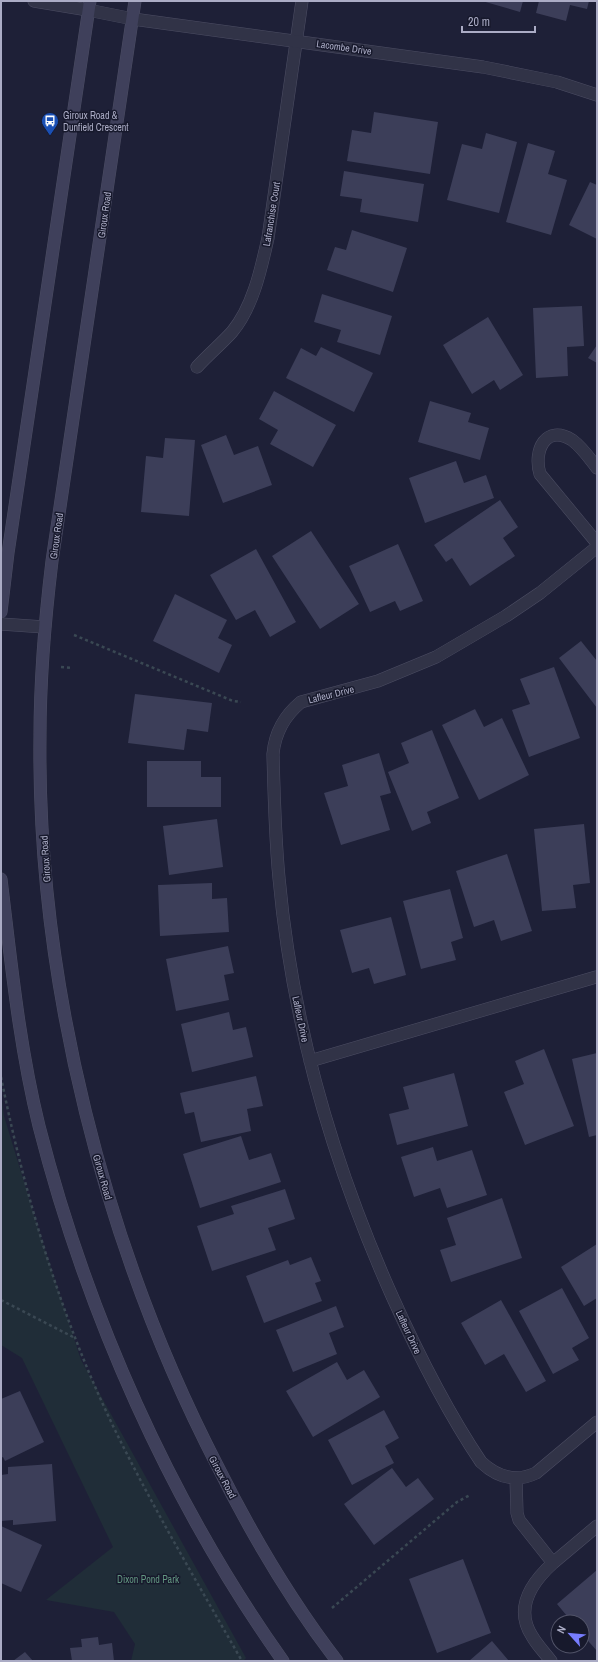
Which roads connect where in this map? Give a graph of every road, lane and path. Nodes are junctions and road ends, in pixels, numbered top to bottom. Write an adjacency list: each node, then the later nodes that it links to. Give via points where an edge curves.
1 (34, 1): 4 (street, Lacombe Drive)
2 (135, 1): 5 (main road, Giroux Road)
3 (302, 1): 6 (street, Lafranchise Court)
4 (89, 5): 5 (street, Lacombe Drive); 12 (main road)
5 (133, 19): 6 (street, Lacombe Drive); 14 (main road, Giroux Road)
6 (296, 40): 7 (street, Lacombe Drive, via 496,70 557,82); 8 (street, Lafranchise Court, via 268,238 259,272 250,298 232,332)
7 (597, 94)
8 (197, 367)
9 (597, 468): 10 (street, via 578,444 566,437 550,438 544,442 537,454 540,474)
10 (597, 543)
11 (597, 547): 21 (street, Lafleur Drive, via 540,593 475,636 398,674 357,688 305,700 292,710 282,724 274,742 273,754 279,878 293,981)
12 (1, 612)
13 (1, 624): 14 (street)
14 (44, 627): 31 (main road, Giroux Road, via 40,737 48,900 61,991 80,1088 106,1187 134,1275 165,1356 199,1431 283,1585)
15 (74, 635): 18 (path)
16 (58, 667): 17 (path)
17 (72, 668)
18 (241, 702)
19 (1, 879): 30 (main road, via 22,1037 39,1124 88,1286 150,1433 186,1503 222,1568)
20 (596, 977): 21 (street)
21 (310, 1061): 25 (street, Lafleur Drive, via 331,1138 354,1203 420,1357 481,1462 494,1473)
22 (1, 1300): 23 (path)
23 (75, 1338)
24 (597, 1422): 25 (street, Lafleur Drive, via 536,1473)
25 (516, 1478): 28 (street, via 519,1520)
26 (470, 1495): 29 (path, via 457,1502)
27 (597, 1526): 28 (street)
28 (553, 1564): 32 (street, via 539,1576 525,1604 527,1625 532,1636)
29 (332, 1608)
30 (283, 1661)
31 (336, 1661)
32 (551, 1661)

